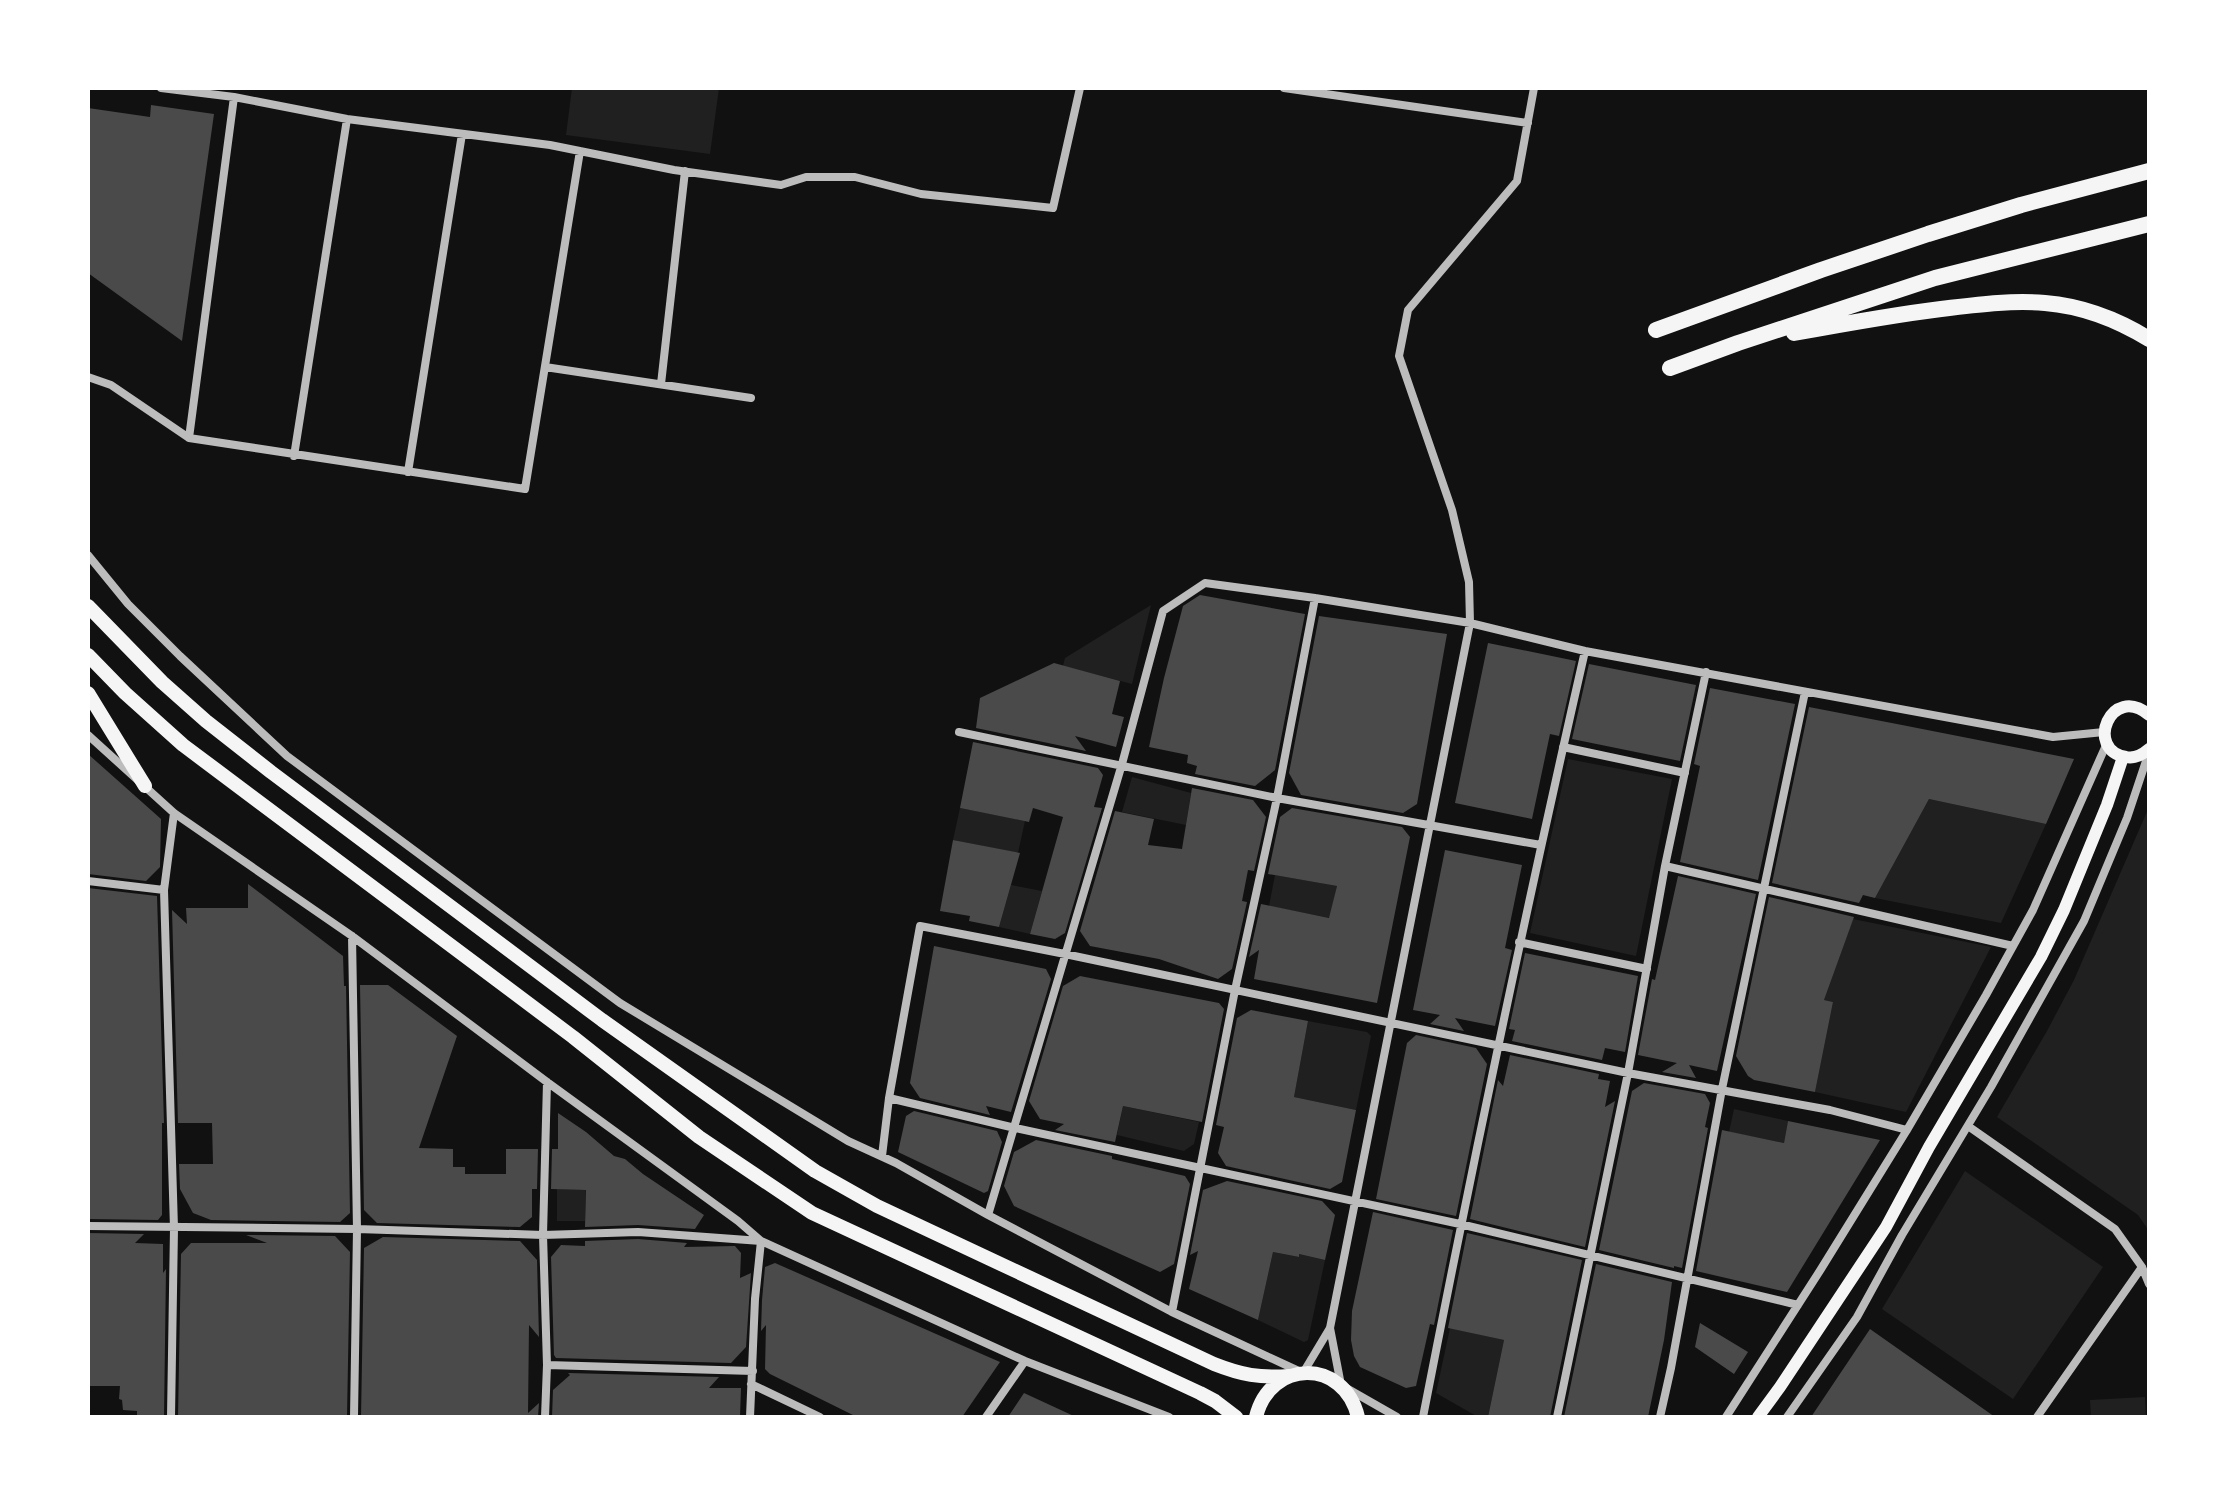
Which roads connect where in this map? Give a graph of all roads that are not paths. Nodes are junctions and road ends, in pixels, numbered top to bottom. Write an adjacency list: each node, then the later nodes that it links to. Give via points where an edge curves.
1 (161, 88): 5 (street)
2 (1080, 88): 10 (street, via 1053,208 921,194 855,177 806,177 781,185)
3 (1284, 88): 7 (street)
4 (1534, 88): 7 (street)
5 (234, 97): 6 (street); 21 (street)
6 (347, 119): 8 (street); 22 (street)
7 (1528, 123): 27 (street, via 1517,181 1408,310 1399,356 1452,510 1469,582)
8 (462, 134): 9 (street); 23 (street)
9 (580, 151): 10 (street); 16 (street)
10 (685, 171): 19 (street)
11 (2149, 171): 13 (highway, via 1928,234)
12 (2149, 224): 15 (highway, via 1935,278)
13 (1656, 330)
14 (2149, 339): 15 (highway, via 2086,311 2046,303 1994,302)
15 (1738, 343): 17 (highway)
16 (545, 367): 19 (street); 23 (street, via 525,489)
17 (1670, 368)
18 (88, 377): 21 (street, via 111,385)
19 (661, 384): 20 (street)
20 (751, 398)
21 (189, 438): 22 (street)
22 (294, 456): 23 (street)
23 (408, 472)
24 (88, 555): 66 (street, via 128,604 287,756 620,1003 848,1141)
25 (1315, 598): 27 (street); 40 (street, via 1205,583 1163,611); 43 (street)
26 (88, 606): 86 (main road, via 162,682 271,772 602,1020 815,1171 877,1206 1214,1364 1264,1378)
27 (1470, 623): 28 (street); 45 (street)
28 (1585, 651): 30 (street); 37 (street)
29 (88, 655): 97 (main road, via 183,745 699,1137 812,1213 1200,1393)
30 (1706, 672): 31 (street); 41 (street)
31 (1805, 692): 36 (street, via 2053,737); 49 (street)
32 (88, 693): 42 (main road)
33 (2147, 708): 36 (main road, via 2121,708 2109,718)
34 (959, 732): 40 (street)
35 (88, 735): 42 (street)
36 (2106, 738): 39 (main road); 53 (street)
37 (1563, 747): 41 (street); 46 (street)
38 (2149, 750): 39 (main road); 63 (street, via 2084,921)
39 (2123, 757): 106 (main road, via 2070,897 2041,957 1886,1227)
40 (1122, 764): 43 (street); 54 (street)
41 (1685, 773): 47 (street)
42 (145, 786): 44 (street)
43 (1277, 798): 45 (street); 56 (street)
44 (174, 813): 50 (street); 51 (street)
45 (1429, 823): 46 (street); 57 (street)
46 (1541, 845): 52 (street)
47 (1665, 866): 49 (street); 55 (street)
48 (88, 881): 50 (street)
49 (1765, 889): 53 (street); 61 (street)
50 (164, 890): 72 (street)
51 (352, 936): 60 (street); 73 (street)
52 (1519, 942): 55 (street); 58 (street)
53 (2013, 946): 65 (street)
54 (1065, 954): 56 (street); 62 (street, via 920,926); 64 (street)
55 (1647, 969): 59 (street)
56 (1235, 990): 57 (street); 67 (street)
57 (1391, 1022): 58 (street); 68 (street)
58 (1499, 1046): 59 (street); 70 (street)
59 (1628, 1073): 61 (street); 76 (street)
60 (547, 1082): 74 (street); 75 (street)
61 (1722, 1089): 65 (street); 78 (street)
62 (889, 1098): 64 (street); 66 (street)
63 (1968, 1126): 77 (street, via 2115,1229); 107 (street, via 1857,1317)
64 (1015, 1128): 67 (street); 69 (street)
65 (1907, 1130): 80 (street)
66 (882, 1156): 69 (street)
67 (1200, 1167): 68 (street); 81 (street)
68 (1355, 1202): 70 (street); 82 (street)
69 (988, 1215): 81 (street)
70 (1460, 1224): 76 (street); 102 (street)
71 (88, 1226): 72 (street)
72 (174, 1228): 73 (street); 90 (street)
73 (357, 1229): 74 (street); 91 (street)
74 (543, 1235): 75 (street, via 638,1232); 84 (street)
75 (761, 1241): 83 (street); 85 (street)
76 (1591, 1254): 78 (street); 103 (street)
77 (2142, 1267): 79 (street); 108 (street)
78 (1687, 1277): 80 (street); 104 (street)
79 (2149, 1284)
80 (1798, 1305): 105 (street)
81 (1172, 1312): 86 (street)
82 (1330, 1328): 86 (street); 88 (street)
83 (1025, 1361): 95 (street); 96 (street)
84 (547, 1365): 85 (street); 92 (street)
85 (753, 1371): 87 (street)
86 (1296, 1374): 88 (main road, via 1316,1373); 98 (main road, via 1268,1391)
87 (751, 1384): 93 (street); 94 (street)
88 (1341, 1385): 89 (main road); 101 (street)
89 (1353, 1401): 99 (main road); 100 (main road)
90 (171, 1417)
91 (354, 1417)
92 (545, 1417)
93 (750, 1417)
94 (820, 1417)
95 (986, 1417)
96 (1169, 1417)
97 (1236, 1417)
98 (1256, 1417)
99 (1358, 1417)
100 (1367, 1417)
101 (1397, 1417)
102 (1423, 1417)
103 (1557, 1417)
104 (1660, 1417)
105 (1726, 1417)
106 (1758, 1417)
107 (1787, 1417)
108 (2037, 1417)

